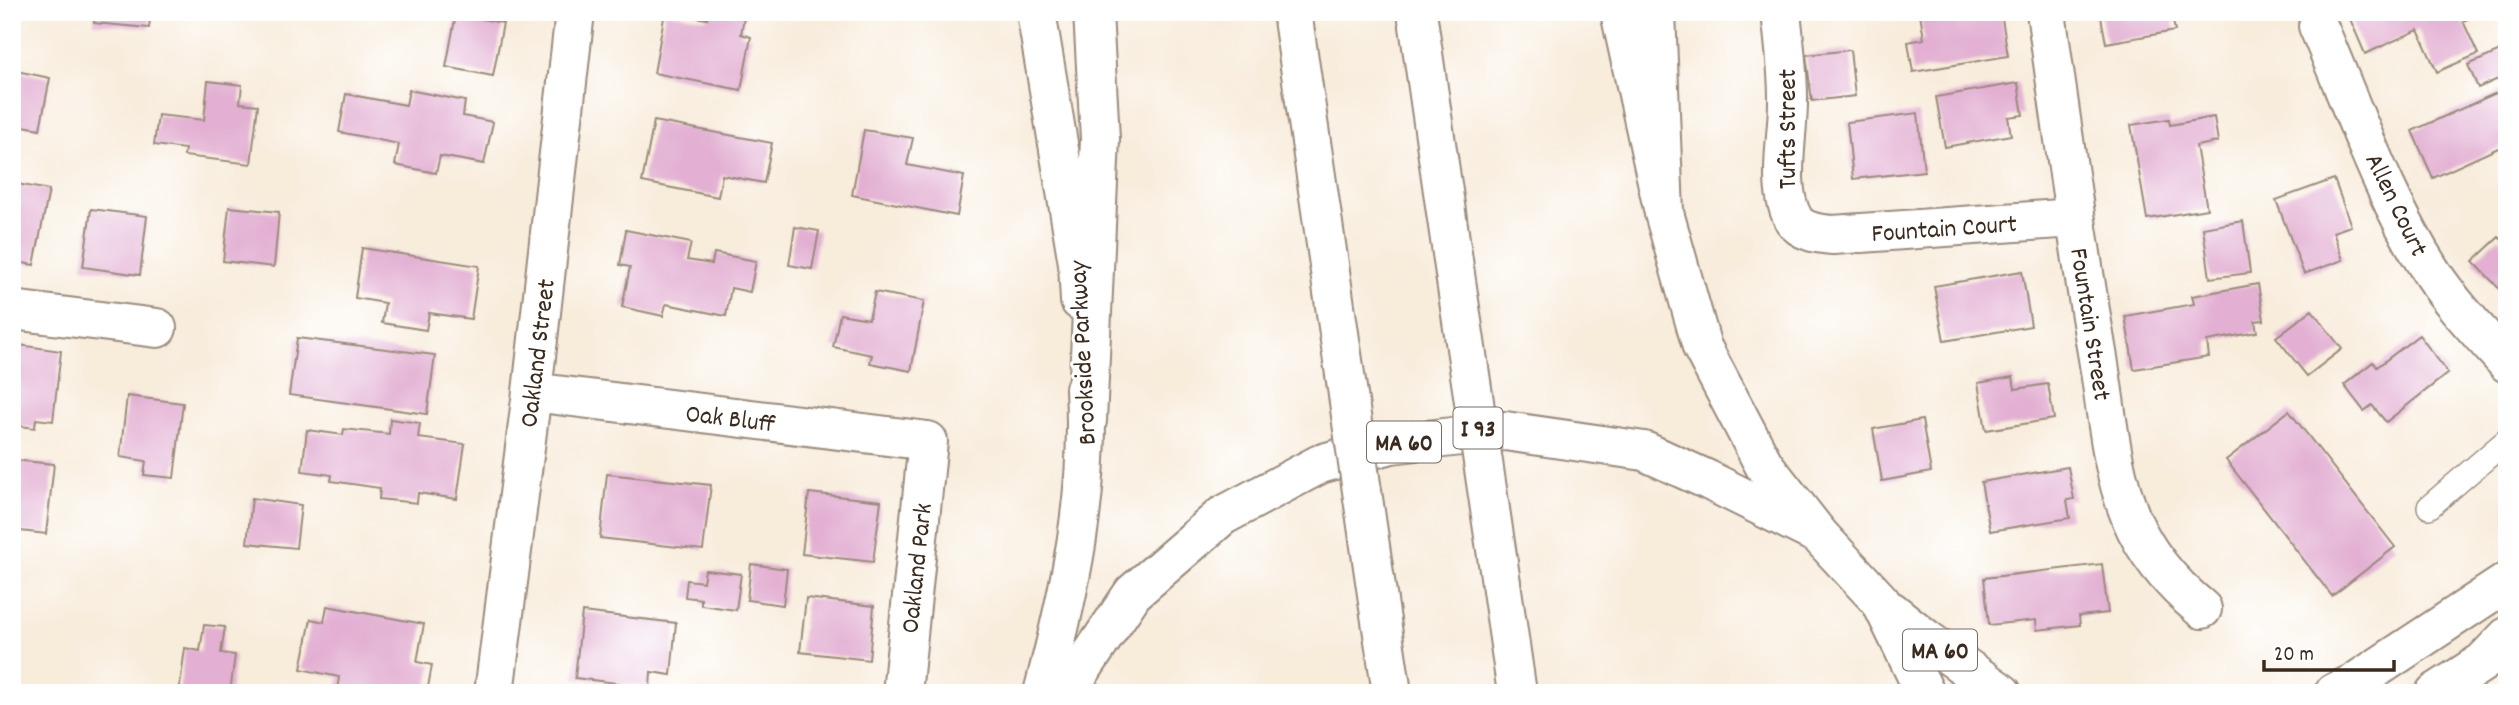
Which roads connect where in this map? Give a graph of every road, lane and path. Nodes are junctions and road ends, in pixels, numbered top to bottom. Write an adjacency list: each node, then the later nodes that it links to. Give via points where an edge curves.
1 (575, 12): 17 (main road, Oakland Street)
2 (1036, 12): 18 (main road, Brookside Parkway, via 1078,263)
3 (1093, 12): 18 (main road, via 1100,139)
4 (1292, 12): 31 (main road, bridge)
5 (1417, 12): 32 (main road, I 93, bridge)
6 (1620, 12): 11 (main road)
7 (1656, 12): 11 (main road)
8 (1781, 12): 13 (main road, Tufts Street, via 1788,99 1786,201 1796,222)
9 (2046, 12): 12 (main road, Fountain Street)
10 (2318, 26): 16 (main road, Allen Court, via 2406,228 2440,283)
11 (1664, 213): 22 (main road, via 1702,347 1764,465)
12 (2074, 218): 13 (main road, Fountain Court, via 1847,235); 25 (main road, Fountain Street, via 2114,467 2149,551 2180,592)
13 (1814, 233)
14 (12, 310): 15 (main road)
15 (157, 328)
16 (2507, 363)
17 (532, 392): 20 (main road, Oak Bluff); 27 (main road, Oakland Street)
18 (1087, 421): 29 (main road, Brookside Parkway, via 1085,490 1071,577)
19 (2507, 440): 21 (lane)
20 (928, 442): 28 (main road, Oakland Park)
21 (2429, 507)
22 (1819, 536): 24 (main road, MA 60); 30 (main road, MA 60, via 1644,452 1505,431 1391,444 1320,464 1222,516 1133,593)
23 (2507, 582): 35 (main road)
24 (1881, 602): 33 (main road); 34 (main road, MA 60)
25 (2202, 609)
26 (2495, 649): 36 (main road); 37 (main road)
27 (494, 693)
28 (902, 693)
29 (1043, 693)
30 (1066, 693)
31 (1392, 693)
32 (1517, 693)
33 (1925, 693)
34 (2002, 693)
35 (2334, 693)
36 (2435, 693)
37 (2459, 693)

